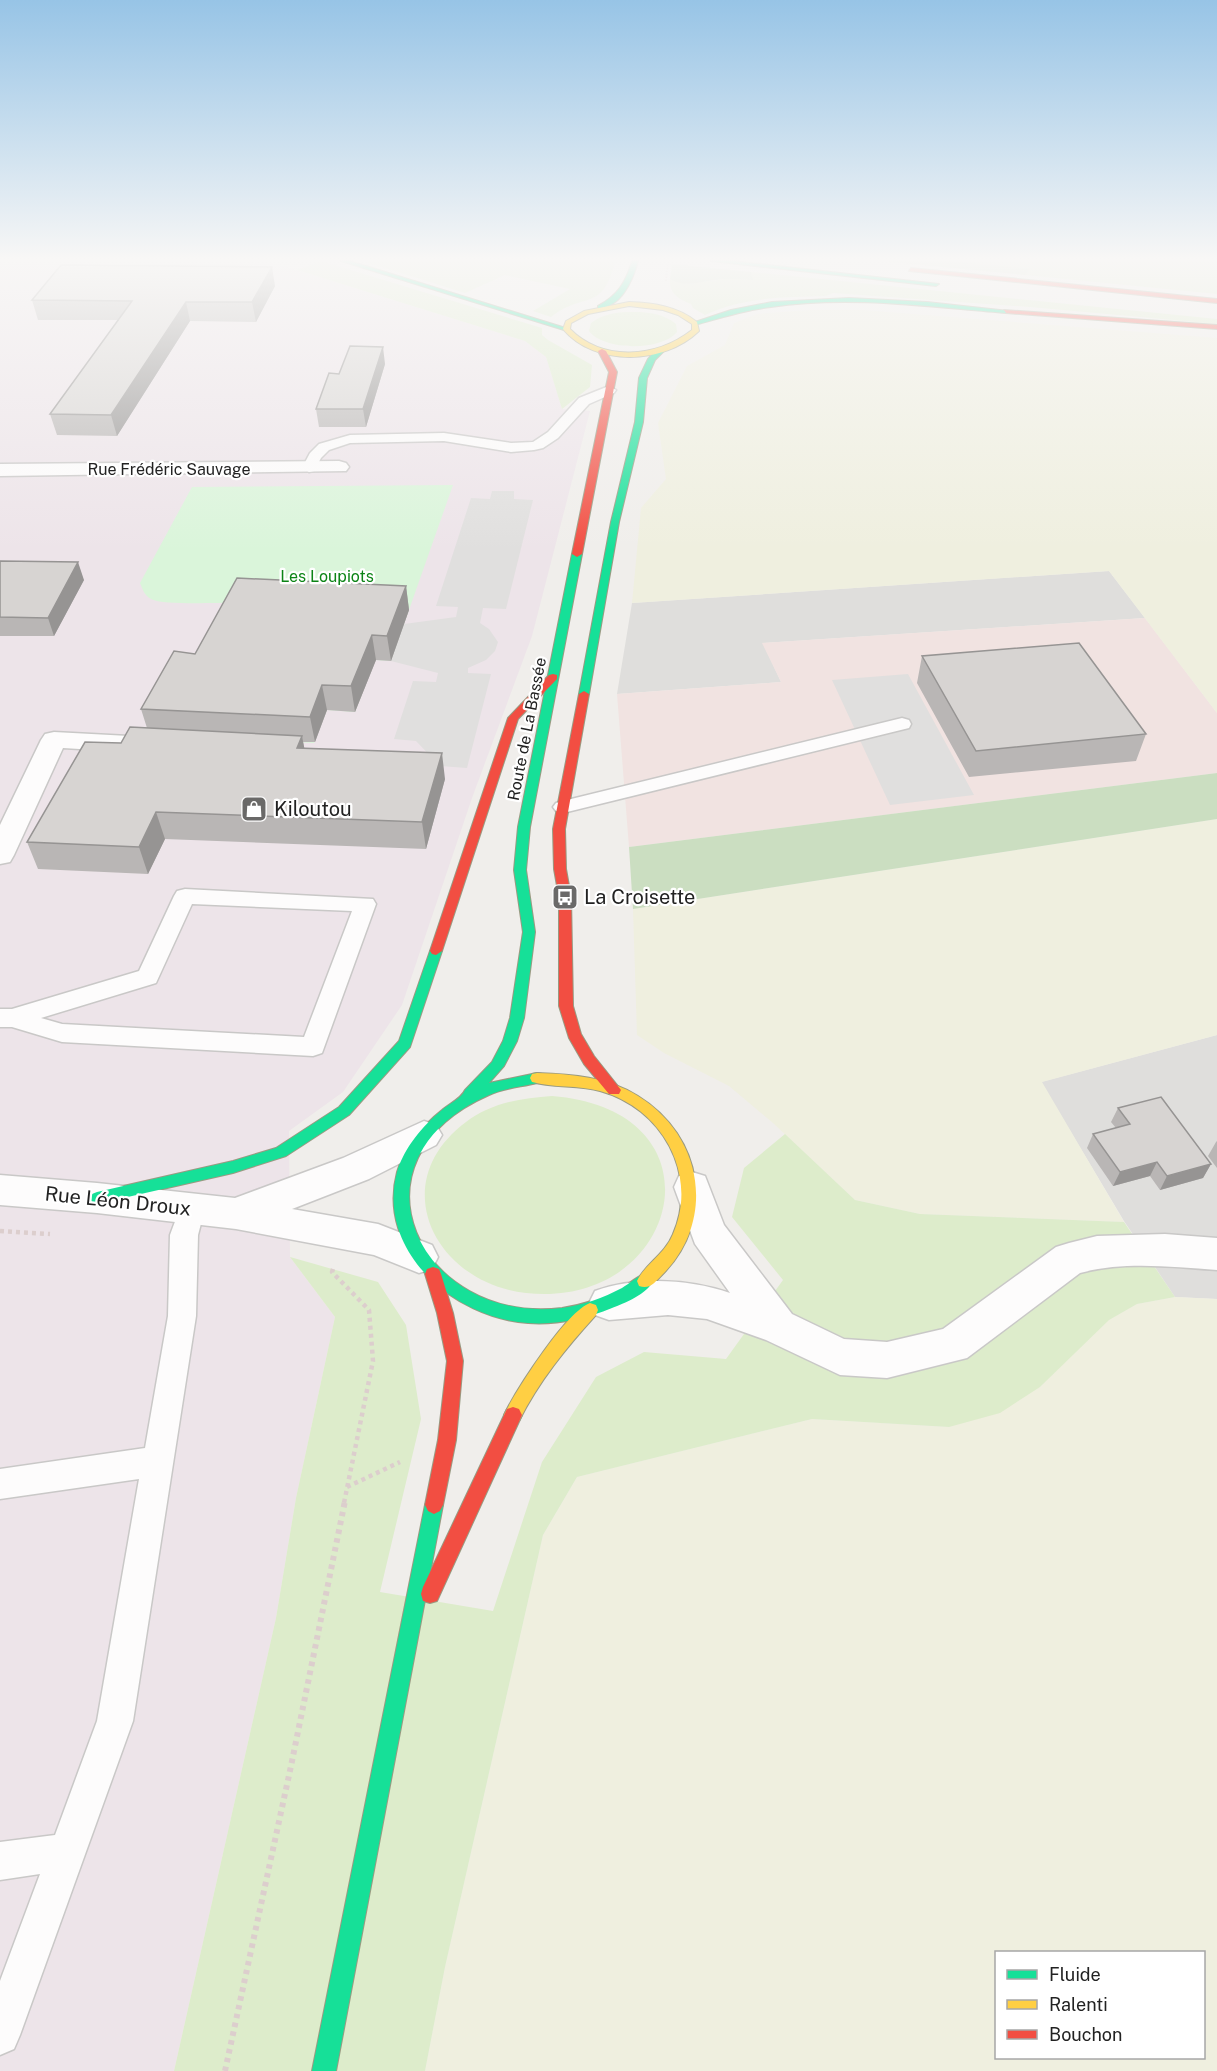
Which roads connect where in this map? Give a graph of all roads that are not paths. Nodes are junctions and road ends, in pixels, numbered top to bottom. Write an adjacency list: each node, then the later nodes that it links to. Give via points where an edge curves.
1 (607, 358): 3 (main road, Route de La Bassée, via 613,372)
2 (653, 358): 10 (main road, via 643,378 639,422 615,522)
3 (609, 390): 5 (lane, via 585,401 540,445 514,448 455,438 354,438 322,448 311,458); 7 (main road, Route de La Bassée)
4 (339, 467): 5 (street, Rue Frédéric Sauvage)
5 (309, 468): 6 (street, Rue Frédéric Sauvage)
6 (0, 470)
7 (553, 677): 14 (main road, Route de La Bassée, via 524,827 520,870 530,932 517,1018 497,1066); 18 (main road, via 513,718 405,1043 344,1111 281,1152)
8 (902, 724): 10 (lane)
9 (150, 745): 11 (street, via 54,740)
10 (563, 807): 13 (main road, via 559,829 565,897 566,1006 574,1034)
11 (0, 855)
12 (6, 1018): 12 (lane, via 62,1033 313,1047 365,904 185,896 148,977)
13 (614, 1090): 14 (main road, via 576,1080 537,1078 498,1086); 16 (main road, via 644,1106 668,1129 684,1156)
14 (462, 1101): 15 (main road)
15 (424, 1135): 20 (street, Rue Léon Droux, via 339,1177); 22 (main road, via 408,1163 401,1194 404,1227)
16 (692, 1187): 23 (main road, via 684,1232 672,1254 633,1290); 24 (street, via 708,1233)
17 (0, 1190): 18 (street, Rue Léon Droux)
18 (97, 1198): 19 (street, Rue Léon Droux)
19 (192, 1208): 20 (street, Rue Léon Droux); 25 (lane, via 184,1235 182,1316)
20 (236, 1214): 22 (street, Rue Léon Droux, via 378,1240)
21 (1217, 1254): 24 (street, via 1165,1250 1098,1252 1069,1259 953,1345 887,1360 840,1357)
22 (426, 1266): 23 (main road, via 457,1293 487,1308 543,1315); 27 (main road, via 445,1313 455,1361 447,1440)
23 (599, 1306): 24 (street, via 668,1299 707,1302); 27 (main road, via 562,1340 519,1403)
24 (778, 1326)
25 (158, 1461): 26 (lane); 28 (lane, via 115,1721)
26 (0, 1484)
27 (409, 1639): 31 (main road)
28 (67, 1852): 29 (lane); 30 (lane)
29 (0, 1861)
30 (0, 2035)
31 (324, 2071)

